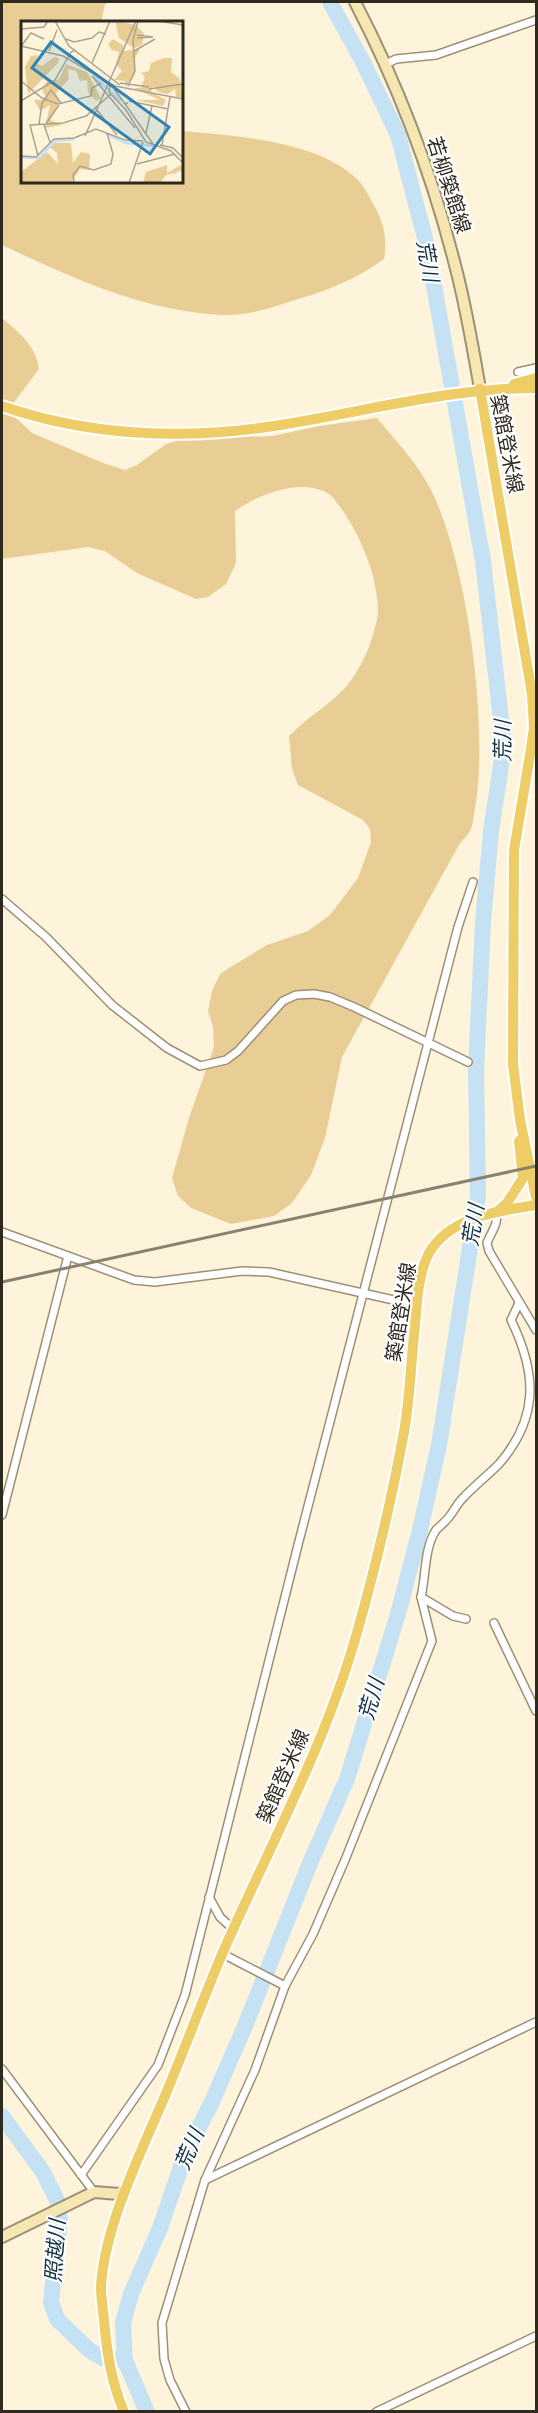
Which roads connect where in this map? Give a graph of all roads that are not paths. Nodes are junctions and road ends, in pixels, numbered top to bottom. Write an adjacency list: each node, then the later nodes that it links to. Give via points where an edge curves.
1 (355, 2): 3 (main road, 若柳築館線)
2 (537, 20): 3 (street, via 436,56 396,59)
3 (386, 64): 9 (main road, 若柳築館線, via 446,229 464,299)
4 (537, 368): 5 (street)
5 (518, 372)
6 (537, 378): 7 (main road)
7 (499, 388): 8 (main road); 9 (main road)
8 (537, 388)
9 (480, 390): 10 (main road, 築館登米線, via 266,427 205,433 109,431 61,423); 11 (main road, 築館登米線, via 532,694)
10 (2, 406)
11 (532, 771): 16 (main road, 築館登米線, via 514,850 512,880 513,1064)
12 (473, 882): 14 (street)
13 (2, 899): 14 (street, via 46,937 112,1005 167,1048 200,1066 226,1060 283,1001 296,995 330,997)
14 (428, 1043): 15 (street); 22 (street)
15 (468, 1062)
16 (520, 1120): 17 (main road, 築館登米線); 19 (main road, via 523,1178 507,1203)
17 (537, 1197)
18 (537, 1205): 19 (main road, 築館登米線)
19 (493, 1213): 23 (street, via 496,1226 487,1243); 24 (main road, 築館登米線, via 453,1229 440,1239 423,1269)
20 (2, 1232): 21 (street)
21 (68, 1256): 22 (street, via 134,1280 155,1282 243,1271 269,1272); 26 (street)
22 (365, 1293): 24 (street); 31 (street)
23 (519, 1303): 25 (street); 27 (street, via 511,1320 528,1357 535,1391 534,1414 518,1442 437,1529 431,1540)
24 (416, 1305): 32 (main road, 築館登米線, via 404,1431 348,1665 308,1767)
25 (537, 1330)
26 (2, 1515)
27 (421, 1597): 28 (street, via 453,1616); 34 (street, via 432,1641 313,1934)
28 (466, 1619)
29 (494, 1623): 30 (street)
30 (537, 1711)
31 (209, 1897): 32 (street, via 220,1917); 37 (street, via 185,1995 158,2065)
32 (234, 1929): 33 (main road, 築館登米線)
33 (223, 1954): 34 (street); 39 (main road, 築館登米線)
34 (282, 1984): 38 (street, via 255,2070)
35 (537, 2022): 38 (street)
36 (2, 2069): 37 (street)
37 (81, 2175): 40 (street)
38 (205, 2180): 44 (street, via 162,2323 164,2359)
39 (125, 2191): 40 (main road); 43 (main road, 築館登米線, via 101,2287 112,2384)
40 (91, 2193): 41 (main road)
41 (2, 2237)
42 (537, 2336): 45 (street)
43 (124, 2412)
44 (186, 2412)
45 (376, 2412)

